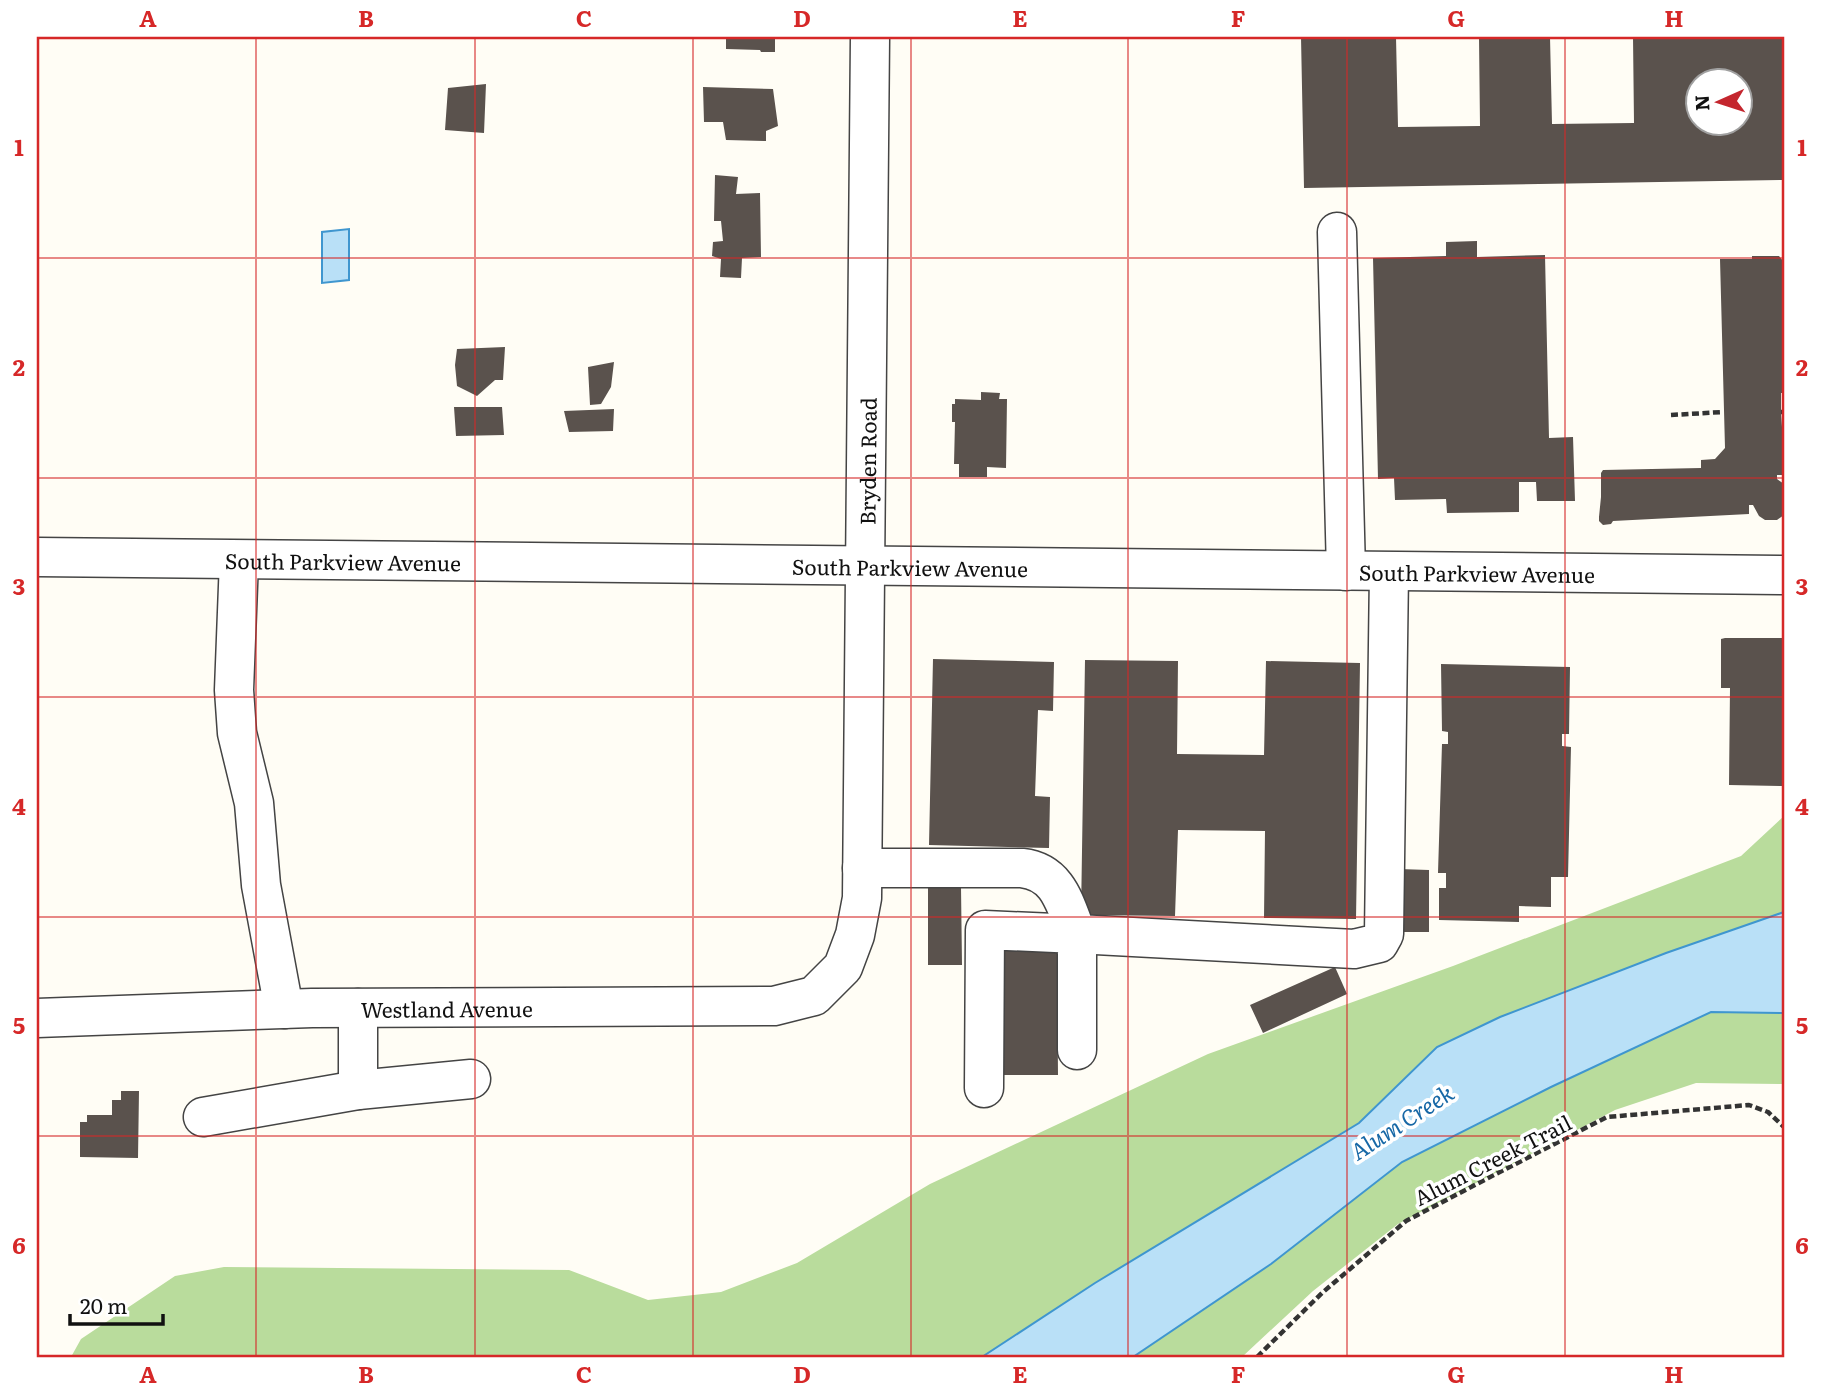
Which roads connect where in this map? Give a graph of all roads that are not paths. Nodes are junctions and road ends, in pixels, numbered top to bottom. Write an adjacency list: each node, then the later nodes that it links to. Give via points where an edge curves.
1 (870, 37): 5 (street, Bryden Road)
2 (1337, 232): 6 (street)
3 (37, 557): 4 (street, South Parkview Avenue)
4 (239, 560): 5 (street, South Parkview Avenue); 13 (street, via 237,733 254,803 261,885)
5 (867, 567): 6 (street, South Parkview Avenue); 9 (street, Bryden Road)
6 (1346, 571): 7 (street, South Parkview Avenue)
7 (1389, 572): 8 (street, South Parkview Avenue); 10 (street, via 1384,934 1379,943 1354,949)
8 (1784, 575)
9 (862, 868): 10 (street, via 1022,868 1041,872 1057,887); 11 (street, Bryden Road, via 855,935)
10 (1077, 934): 15 (street); 17 (street, via 985,930)
11 (843, 967): 12 (street, Westland Avenue, via 814,996 774,1006)
12 (358, 1008): 13 (street, Westland Avenue); 18 (street)
13 (284, 1009): 14 (street, Westland Avenue)
14 (37, 1018)
15 (1077, 1050)
16 (471, 1080): 18 (street)
17 (984, 1088)
18 (358, 1090): 19 (street)
19 (203, 1117)

